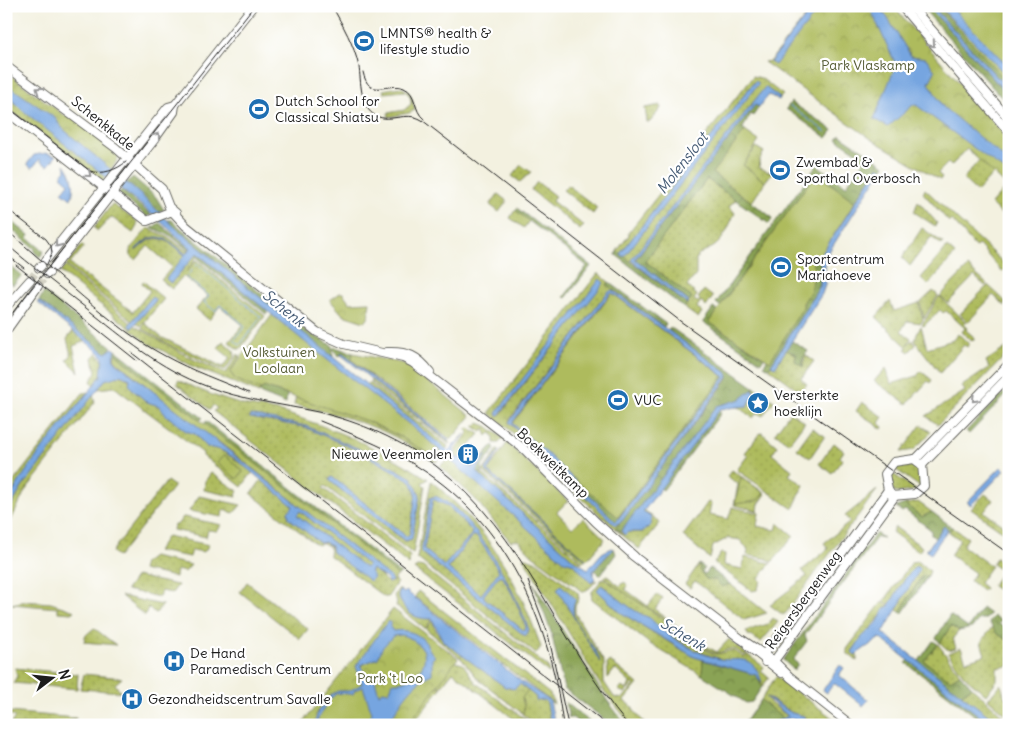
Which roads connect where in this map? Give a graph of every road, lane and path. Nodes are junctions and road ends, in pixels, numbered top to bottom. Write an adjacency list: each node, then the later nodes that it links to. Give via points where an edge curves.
1 (253, 6): 5 (street)
2 (901, 6): 8 (street, one-way to 8)
3 (911, 6): 7 (street)
4 (6, 66): 9 (street, Schenkkade, one-way to 4, via 73,114)
5 (175, 105): 9 (street, via 168,107); 10 (street, one-way to 5, via 174,112)
6 (6, 111): 11 (street, one-way to 11)
7 (1009, 119)
8 (1009, 132)
9 (126, 158): 10 (street, Schenkkade); 11 (street)
10 (134, 164): 12 (street); 13 (street, Schenkkade, via 162,189)
11 (103, 187): 12 (street); 14 (street, one-way to 14)
12 (114, 191): 13 (street, via 155,219); 15 (street)
13 (172, 211): 22 (street, Schenkkade, via 317,332 344,344 414,360)
14 (42, 264)
15 (50, 271)
16 (30, 280): 18 (street)
17 (38, 286): 19 (street)
18 (6, 306)
19 (6, 331)
20 (1009, 364): 23 (street, one-way to 23)
21 (1009, 376): 23 (street)
22 (437, 381): 26 (street, Boekweitkamp, via 539,463 634,556)
23 (919, 462): 24 (street, via 894,462 885,474); 25 (street, via 925,483 921,490 915,494)
24 (888, 490): 25 (street); 26 (street, Reigersbergenweg)
25 (895, 496): 26 (street, Reigersbergenweg)
26 (768, 659): 27 (street, Boekweitkamp)
27 (851, 725)

